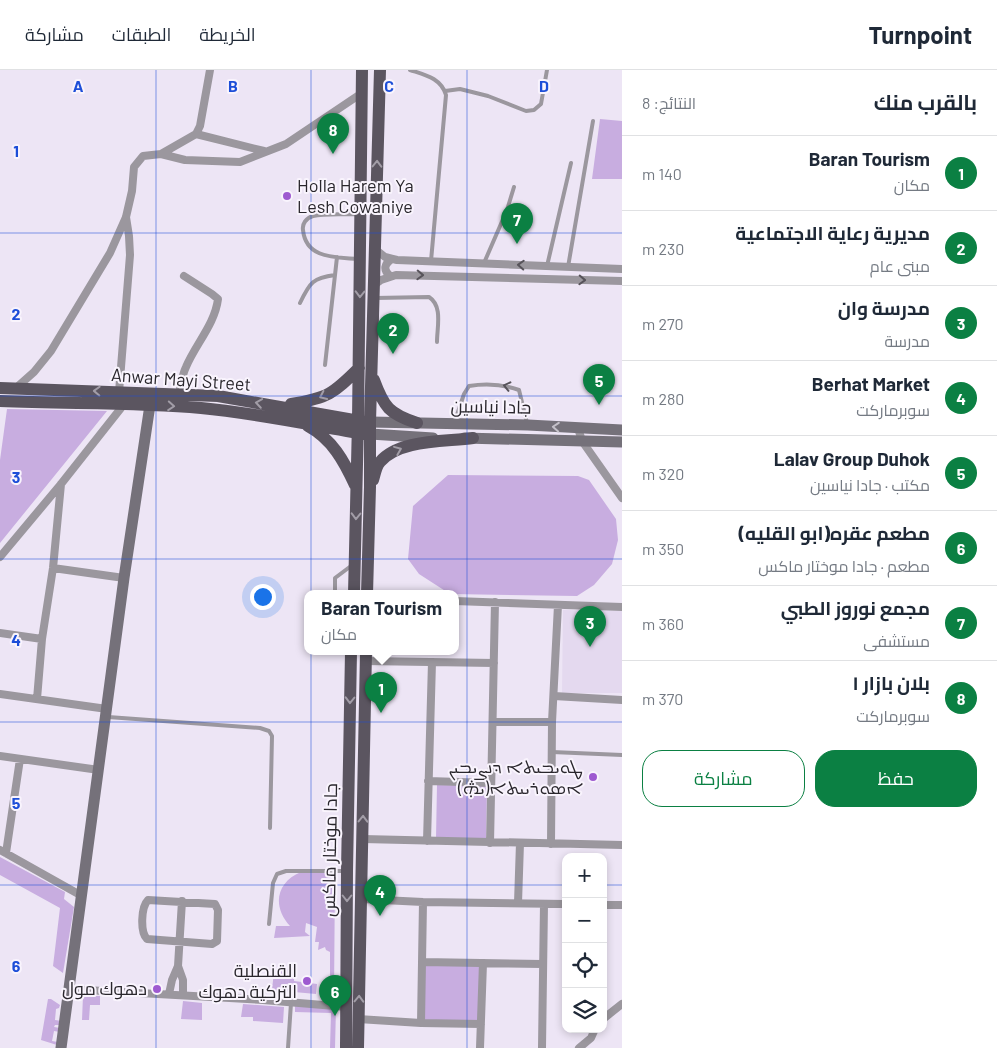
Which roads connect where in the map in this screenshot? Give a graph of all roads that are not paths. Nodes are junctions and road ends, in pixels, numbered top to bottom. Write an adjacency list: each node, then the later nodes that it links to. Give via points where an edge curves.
1 (210, 70): 9 (street)
2 (362, 70): 7 (main road)
3 (380, 70): 16 (main road, one-way to 3)
4 (410, 70): 6 (lane, via 434,78)
5 (547, 70): 6 (lane, via 541,104 534,110 526,111 460,89)
6 (445, 91): 20 (lane)
7 (362, 94): 10 (street, via 286,144); 14 (main road)
8 (593, 121): 23 (lane)
9 (196, 134): 10 (street); 11 (street)
10 (264, 152): 11 (street, via 240,162 185,160)
11 (161, 154): 15 (street, via 143,156 134,167)
12 (571, 163): 22 (lane)
13 (514, 187): 21 (lane)
14 (360, 214): 17 (lane, via 312,216 304,222 302,228 309,247 321,254); 18 (main road)
15 (126, 217): 36 (street, via 110,253 51,351); 38 (street, via 130,255)
16 (375, 249): 19 (street); 29 (main road)
17 (337, 257): 18 (lane); 25 (lane)
18 (360, 259): 33 (main road, one-way to 33)
19 (392, 259): 20 (street); 27 (street, via 385,267)
20 (431, 261): 21 (street)
21 (484, 263): 22 (street, one-way to 21)
22 (547, 266): 23 (street)
23 (568, 267): 24 (street)
24 (622, 269)
25 (335, 275): 30 (lane, via 316,279 308,286); 32 (lane)
26 (184, 276): 37 (street, via 218,299 185,369)
27 (390, 276): 28 (street, one-way to 28); 29 (street, via 381,280)
28 (622, 281)
29 (374, 292): 31 (lane, via 430,297 435,301 438,306); 34 (main road)
30 (300, 302)
31 (436, 342)
32 (325, 365)
33 (359, 368): 41 (main road, one-way to 41, via 325,397); 46 (main road)
34 (371, 373): 43 (main road, via 382,401 392,412); 46 (main road)
35 (0, 388): 36 (main road, Anwar Mayi Street)
36 (14, 389): 38 (main road, Anwar Mayi Street, one-way to 36)
37 (179, 394): 38 (main road, Anwar Mayi Street); 41 (main road, Anwar Mayi Street, one-way to 37, via 218,396)
38 (122, 398): 39 (main road, Anwar Mayi Street); 40 (main road, Anwar Mayi Street); 52 (street)
39 (0, 401)
40 (150, 404): 42 (main road, Anwar Mayi Street, one-way to 42, via 202,408); 59 (street)
41 (278, 406): 46 (main road, Anwar Mayi Street)
42 (301, 423): 46 (main road, Anwar Mayi Street); 54 (main road, via 317,431 336,450)
43 (417, 423): 44 (street, جادا نیاسین); 46 (street, جادا نیاسین)
44 (454, 424): 45 (street, جادا نیاسین); 45 (lane, one-way to 44, via 520,390 485,384 469,386)
45 (528, 425): 47 (street, جادا نیاسین, one-way to 45)
46 (364, 427): 49 (street, جادا نیاسین, via 388,436); 53 (main road); 54 (main road)
47 (578, 428): 48 (street, جادا نیاسین); 50 (street)
48 (620, 429)
49 (473, 438): 50 (street, جادا نیاسین); 53 (main road, one-way to 49, via 379,462 393,450)
50 (582, 441): 51 (street, جادا نیاسین); 55 (street)
51 (622, 442)
52 (62, 484): 56 (street); 58 (street)
53 (370, 487): 62 (main road)
54 (357, 488): 57 (main road, one-way to 57)
55 (622, 498)
56 (0, 557)
57 (355, 563): 60 (lane, via 335,578); 61 (main road)
58 (53, 568): 59 (street); 68 (street)
59 (124, 578): 77 (street)
60 (335, 590)
61 (354, 590)
62 (367, 590)
63 (459, 601): 64 (street)
64 (495, 602): 65 (street); 72 (street)
65 (558, 605): 66 (street); 74 (street)
66 (622, 606)
67 (0, 632): 68 (street)
68 (42, 639): 75 (street)
69 (351, 655): 95 (main road, جادا موختار ماكس, one-way to 95)
70 (366, 656): 71 (street); 88 (main road, one-way to 70)
71 (432, 662): 72 (street); 85 (street)
72 (494, 663): 78 (street)
73 (0, 694): 75 (street)
74 (554, 696): 76 (street); 79 (street)
75 (37, 699): 77 (street)
76 (622, 700)
77 (106, 713): 84 (street); 87 (lane, via 269,731 272,736)
78 (493, 722): 79 (street); 86 (street)
79 (552, 722): 80 (street)
80 (552, 752): 82 (lane); 92 (street)
81 (0, 756): 83 (street)
82 (622, 756)
83 (20, 759): 84 (street); 94 (street)
84 (99, 770): 96 (street)
85 (428, 781): 86 (street); 89 (street)
86 (491, 783): 90 (street)
87 (270, 828)
88 (363, 839): 89 (street); 97 (main road)
89 (427, 841): 90 (street)
90 (490, 843): 91 (street)
91 (520, 843): 92 (street); 100 (street)
92 (550, 844): 93 (street)
93 (622, 845)
94 (3, 852): 96 (street)
95 (347, 871): 105 (lane, via 286,871 277,874 273,883); 116 (main road, جادا موختار ماكس, one-way to 116)
96 (82, 896): 111 (street)
97 (362, 899): 99 (street); 118 (main road, one-way to 97)
98 (182, 901): 106 (street); 106 (street, via 150,900 144,906 145,938); 106 (street, via 217,905 218,940 212,944)
99 (423, 902): 100 (street); 107 (street)
100 (518, 903): 101 (street)
101 (544, 904): 102 (street); 109 (street)
102 (562, 904)
103 (607, 905): 104 (street)
104 (622, 905)
105 (269, 924)
106 (179, 942): 110 (street)
107 (422, 962): 108 (street); 119 (street)
108 (483, 963): 109 (street); 120 (street)
109 (542, 964): 127 (street)
110 (178, 966): 112 (street); 113 (street, via 183,980)
111 (68, 989): 112 (street); 122 (street)
112 (169, 994): 113 (street)
113 (183, 995): 114 (street)
114 (291, 1002): 116 (street); 123 (lane)
115 (622, 1004): 117 (street)
116 (347, 1007): 124 (main road, جادا موختار ماكس)
117 (607, 1016)
118 (358, 1019): 119 (street); 125 (main road)
119 (421, 1023): 120 (street)
120 (481, 1024): 126 (street)
121 (593, 1033): 128 (street)
122 (61, 1048)
123 (288, 1048)
124 (346, 1048)
125 (358, 1048)
126 (480, 1048)
127 (542, 1048)
128 (579, 1048)

